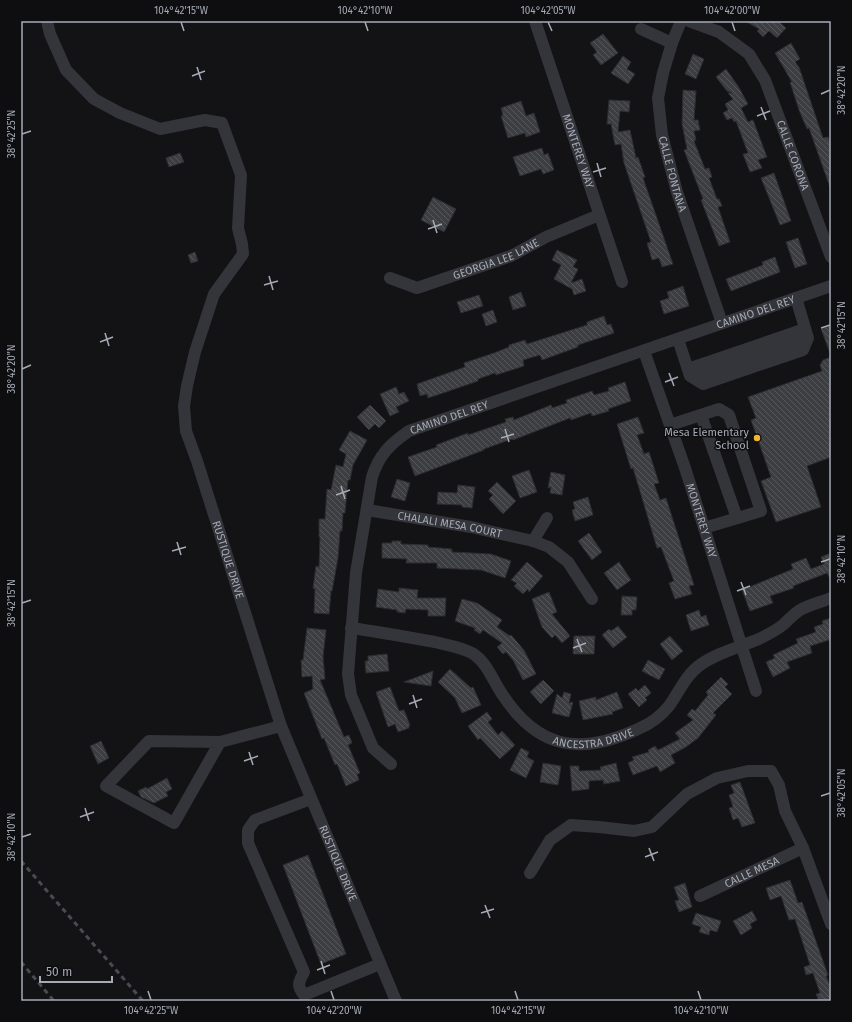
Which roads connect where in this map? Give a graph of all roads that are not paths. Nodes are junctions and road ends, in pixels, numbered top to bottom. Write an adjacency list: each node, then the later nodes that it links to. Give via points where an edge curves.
1 (47, 21): 30 (street, RUSTIQUE DRIVE, via 66,70 94,99 160,129 205,120 222,123 241,175 238,228 243,254 214,294 195,352 184,406 186,431)
2 (534, 21): 7 (street, MONTEREY WAY)
3 (681, 21): 6 (street, CALLE FONTANA)
4 (689, 21): 8 (street, CALLE CORONA, via 720,32 748,54 765,80)
5 (641, 28): 6 (street)
6 (672, 42): 13 (street, CALLE FONTANA, via 658,98 662,135 677,192)
7 (599, 215): 9 (street, GEORGIA LEE LANE, via 546,237 511,256 417,288); 10 (street, MONTEREY WAY)
8 (831, 257)
9 (390, 278)
10 (622, 282)
11 (831, 286): 12 (street, CAMINO DEL REY)
12 (796, 298): 13 (street, CAMINO DEL REY); 14 (street)
13 (722, 323): 15 (street, CAMINO DEL REY)
14 (806, 334): 17 (street); 17 (street, via 803,350 715,381 703,384)
15 (678, 339): 16 (street, CAMINO DEL REY); 17 (street)
16 (644, 350): 19 (street, MONTEREY WAY); 20 (street, CAMINO DEL REY, via 409,431 394,441 376,464)
17 (691, 374)
18 (701, 415): 19 (street); 22 (street); 22 (street, via 719,409 729,415 761,511)
19 (670, 425): 23 (street, MONTEREY WAY)
20 (367, 510): 24 (street, CHALALI MESA COURT, via 471,527); 27 (street, CAMINO DEL REY, via 356,572)
21 (547, 518): 24 (street)
22 (736, 518): 23 (street)
23 (704, 528): 28 (street, MONTEREY WAY)
24 (532, 541): 26 (street, CHALALI MESA COURT, via 549,547 568,562)
25 (831, 598): 28 (street, ANCESTRA DRIVE, via 800,610 776,630)
26 (592, 599)
27 (351, 628): 28 (street, ANCESTRA DRIVE, via 399,635 458,648 473,654 485,665 513,711 524,721 541,735 558,742 577,744 598,743 618,738 656,719 700,665); 32 (street, CAMINO DEL REY, via 348,674 351,694 373,748)
28 (741, 646): 29 (street, MONTEREY WAY)
29 (756, 692)
30 (281, 726): 31 (street); 33 (street, RUSTIQUE DRIVE)
31 (220, 742): 31 (street, via 174,823 106,786 149,741)
32 (391, 764)
33 (312, 799): 39 (street, RUSTIQUE DRIVE); 39 (street, via 255,820 248,830 248,843 304,972 298,983 299,989 304,995)
34 (803, 848): 35 (street, via 785,811 780,785 771,771 748,770 717,778 687,794 652,827 634,831 571,825 550,840); 36 (street, CALLE MESA); 37 (street)
35 (530, 873)
36 (700, 896)
37 (828, 909): 38 (street)
38 (831, 924)
39 (380, 964): 40 (street, RUSTIQUE DRIVE)
40 (396, 1001)

